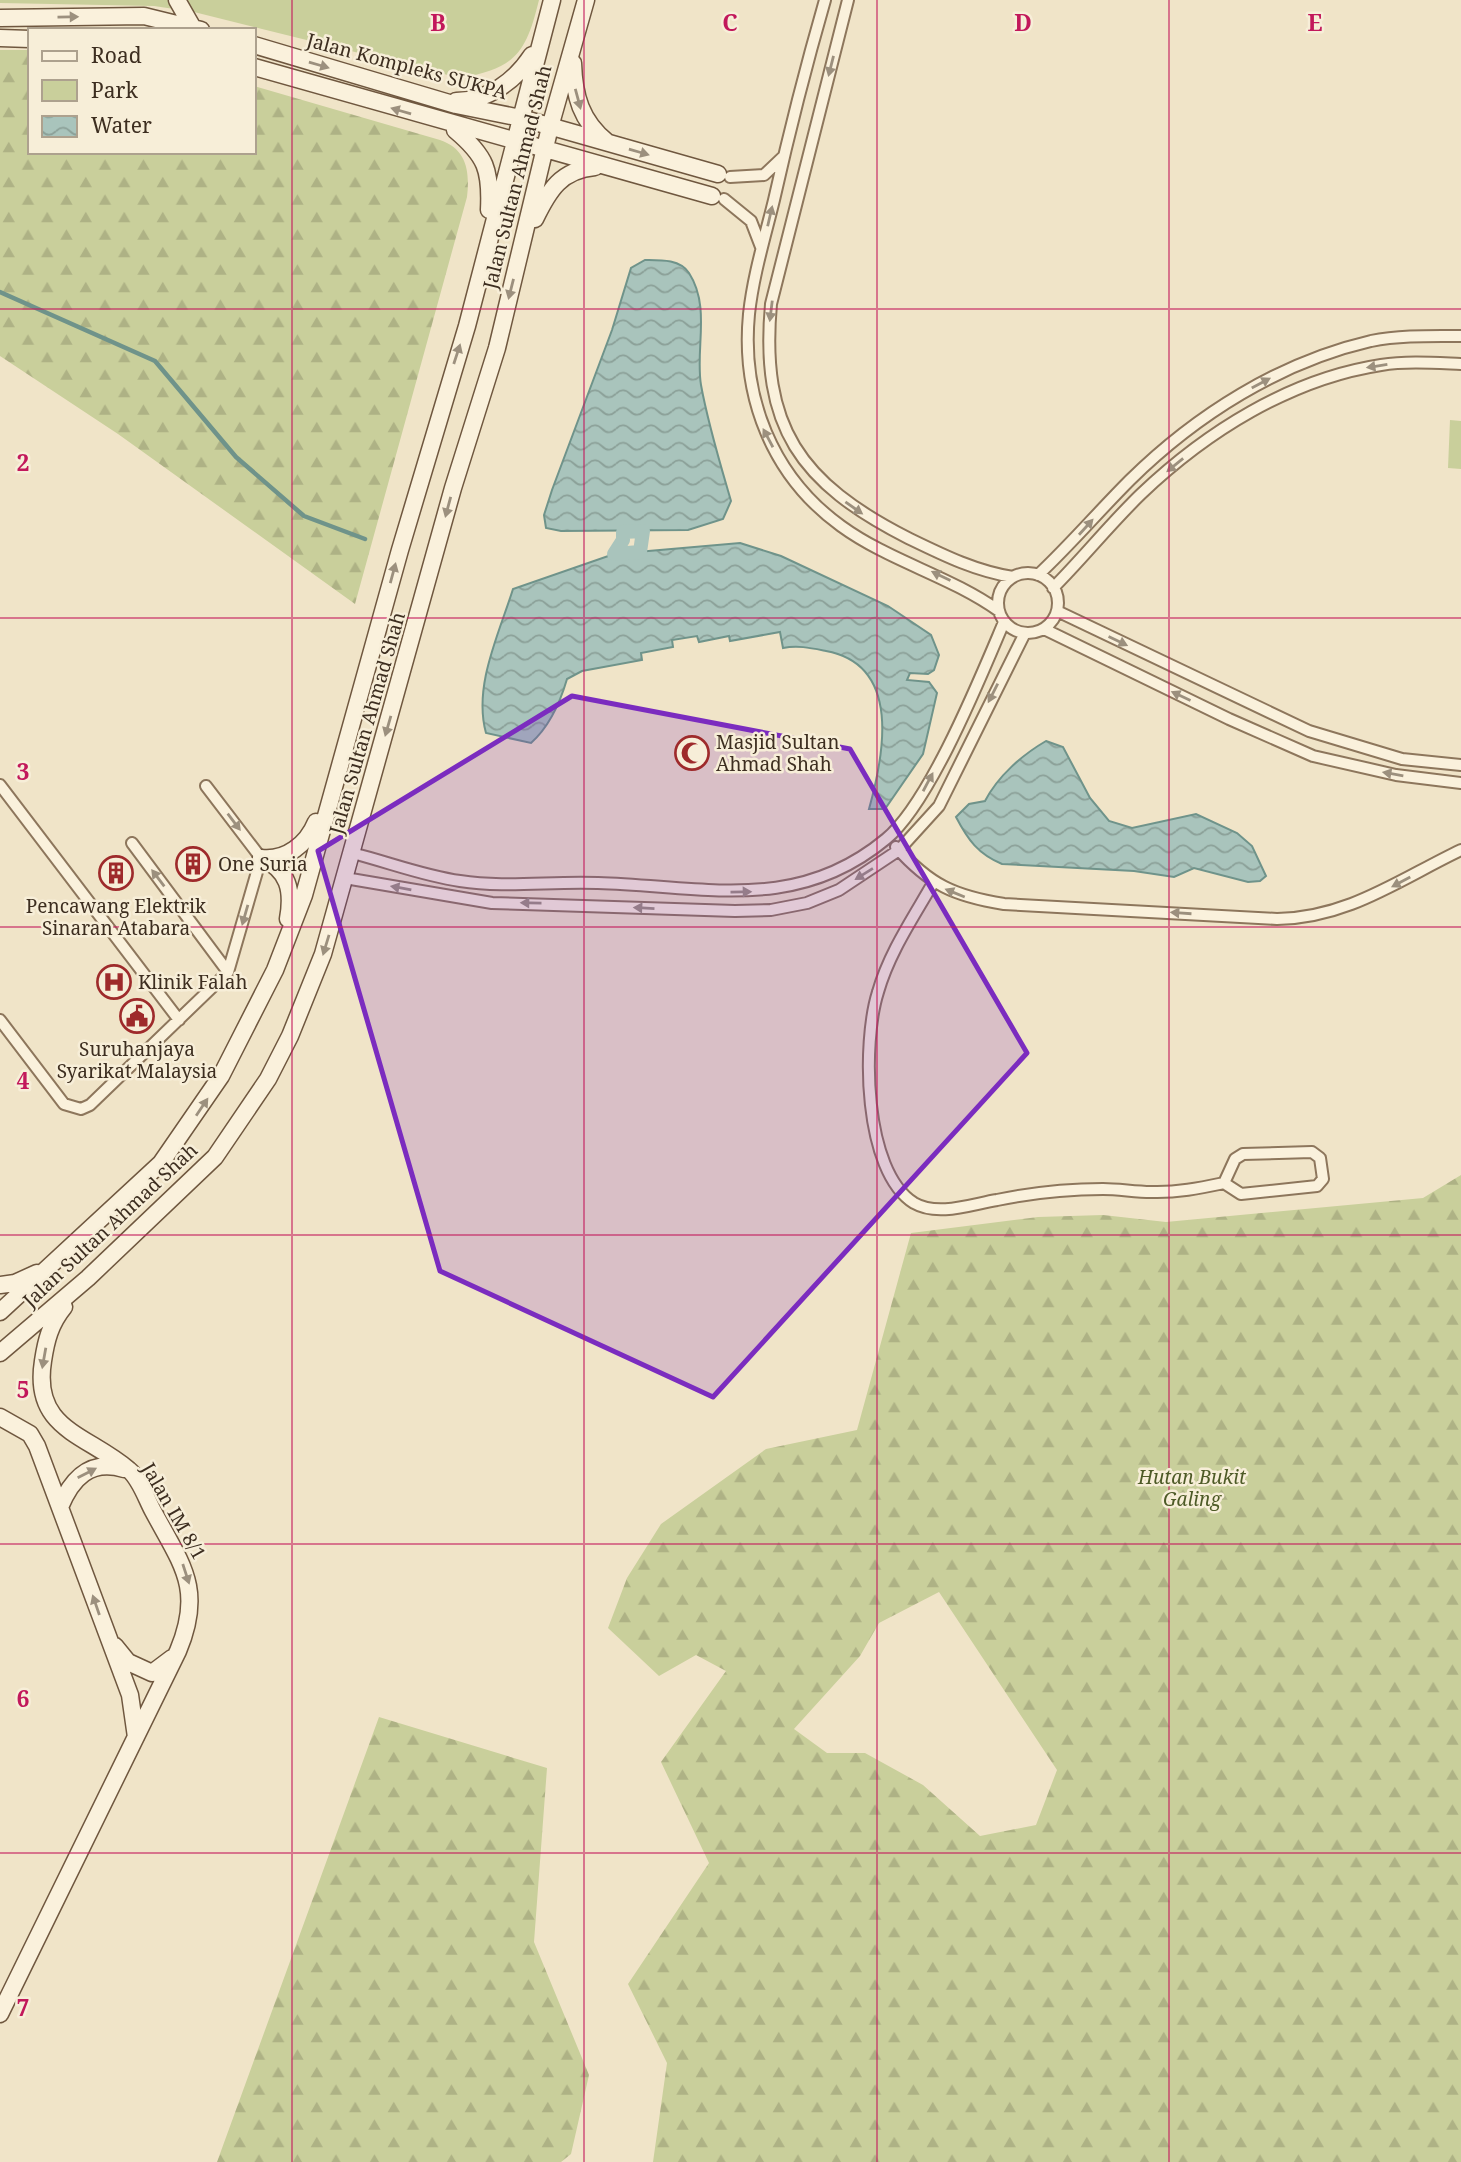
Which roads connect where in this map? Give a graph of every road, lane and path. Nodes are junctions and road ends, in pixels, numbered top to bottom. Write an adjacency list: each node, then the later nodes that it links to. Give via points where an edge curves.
1 (177, 0): 8 (main road)
2 (552, 0): 9 (main road, Jalan Sultan Ahmad Shah)
3 (586, 0): 12 (main road, Jalan Sultan Ahmad Shah)
4 (825, 0): 22 (street)
5 (848, 0): 32 (street, one-way to 32, via 771,304 767,345 773,396 789,438 802,457 858,511 951,559)
6 (0, 18): 7 (main road, one-way to 7, via 138,16)
7 (192, 28)
8 (196, 28)
9 (544, 29): 15 (main road, via 532,56 503,86 466,101); 16 (main road, Jalan Sultan Ahmad Shah)
10 (0, 38): 11 (main road)
11 (28, 39)
12 (573, 43): 18 (main road, Jalan Sultan Ahmad Shah); 20 (main road, one-way to 20, via 573,82 580,110)
13 (256, 46): 15 (main road, Jalan Kompleks SUKPA, one-way to 15)
14 (256, 68): 17 (main road, one-way to 14)
15 (432, 98): 16 (main road, Jalan Kompleks SUKPA)
16 (521, 118): 18 (main road, Jalan Kompleks SUKPA); 19 (main road, Jalan Sultan Ahmad Shah)
17 (449, 125): 19 (main road); 26 (main road, via 479,151 487,169)
18 (550, 127): 20 (main road, Jalan Kompleks SUKPA); 21 (main road, Jalan Sultan Ahmad Shah)
19 (514, 143): 21 (main road); 26 (main road, Jalan Sultan Ahmad Shah)
20 (610, 144): 24 (main road, Jalan Kompleks SUKPA, one-way to 24)
21 (544, 151): 23 (main road); 27 (main road, Jalan Sultan Ahmad Shah)
22 (783, 157): 24 (street, via 764,175); 28 (street, one-way to 22)
23 (601, 167): 25 (main road); 27 (main road, via 580,169 554,184)
24 (724, 175)
25 (718, 198): 28 (street, via 751,221)
26 (487, 240): 39 (main road, Jalan Sultan Ahmad Shah, one-way to 26, via 467,326)
27 (522, 244): 47 (main road, Jalan Sultan Ahmad Shah, one-way to 47, via 497,348 453,488)
28 (762, 250): 35 (street, one-way to 28, via 971,590 841,527 793,479 760,424 748,366 749,310)
29 (1461, 336): 31 (street, one-way to 29, via 1132,478 1252,387 1304,363 1371,341)
30 (1461, 363): 33 (street, one-way to 33, via 1394,364 1350,371 1287,393 1248,414 1149,488)
31 (1038, 575): 32 (street); 33 (street)
32 (1013, 577): 35 (street, via 1001,592)
33 (1053, 587): 34 (street)
34 (1057, 611): 36 (street); 38 (street, one-way to 38, via 1309,731 1402,759)
35 (1002, 616): 37 (street); 43 (street, one-way to 35, via 918,800 955,729)
36 (1044, 629): 37 (street); 40 (street, one-way to 36, via 1346,765 1303,752)
37 (1025, 633): 45 (street, one-way to 45, via 939,806)
38 (1461, 765)
39 (336, 779): 48 (main road, via 309,837 279,857); 53 (main road, Jalan Sultan Ahmad Shah, via 303,895)
40 (1461, 783)
41 (206, 786): 48 (street, one-way to 48)
42 (2, 793): 56 (street)
43 (889, 838): 45 (street); 50 (street, one-way to 43, via 771,891 826,876)
44 (132, 843): 54 (street, one-way to 44)
45 (899, 850): 51 (street); 52 (street, one-way to 52, via 839,890 771,910)
46 (1461, 850): 51 (street, one-way to 51, via 1353,906 1305,919 1004,904 970,898)
47 (352, 853): 49 (main road, Jalan Sultan Ahmad Shah); 50 (street)
48 (261, 858): 53 (main road, via 278,867 290,891); 54 (street, one-way to 54)
49 (345, 878): 52 (street, one-way to 49); 59 (main road, Jalan Sultan Ahmad Shah, one-way to 59, via 308,994 251,1106 196,1178)
50 (459, 881): 52 (street)
51 (933, 883): 57 (street, via 887,965 876,995 870,1107 888,1171 900,1189 913,1202 930,1209 950,1209 1061,1192 1194,1190)
52 (456, 898)
53 (275, 970): 58 (main road, Jalan Sultan Ahmad Shah, one-way to 53, via 173,1148 221,1076)
54 (228, 972): 56 (street)
55 (0, 1020): 56 (street, via 64,1104 77,1110 90,1105)
56 (179, 1020)
57 (1224, 1183): 57 (street, via 1235,1159 1243,1154 1311,1152 1320,1158 1322,1179 1317,1186 1241,1194)
58 (48, 1268): 60 (main road); 61 (main road, Jalan Sultan Ahmad Shah)
59 (88, 1278): 62 (main road, Jalan Sultan Ahmad Shah); 64 (main road, Jalan IM 8/1, one-way to 64, via 50,1329 42,1394 51,1415)
60 (0, 1285)
61 (0, 1312)
62 (0, 1353)
63 (0, 1418): 65 (main road, via 30,1434)
64 (130, 1471): 65 (main road, one-way to 64, via 72,1481 87,1471 113,1466); 67 (main road, Jalan IM 8/1, one-way to 67, via 187,1572 189,1609)
65 (60, 1507): 66 (main road, one-way to 65)
66 (107, 1635): 67 (main road, via 128,1662 152,1673); 68 (main road, via 133,1706)
67 (178, 1651): 68 (main road, Jalan IM 8/1)
68 (136, 1740): 69 (main road, Jalan IM 8/1)
69 (0, 2014)

